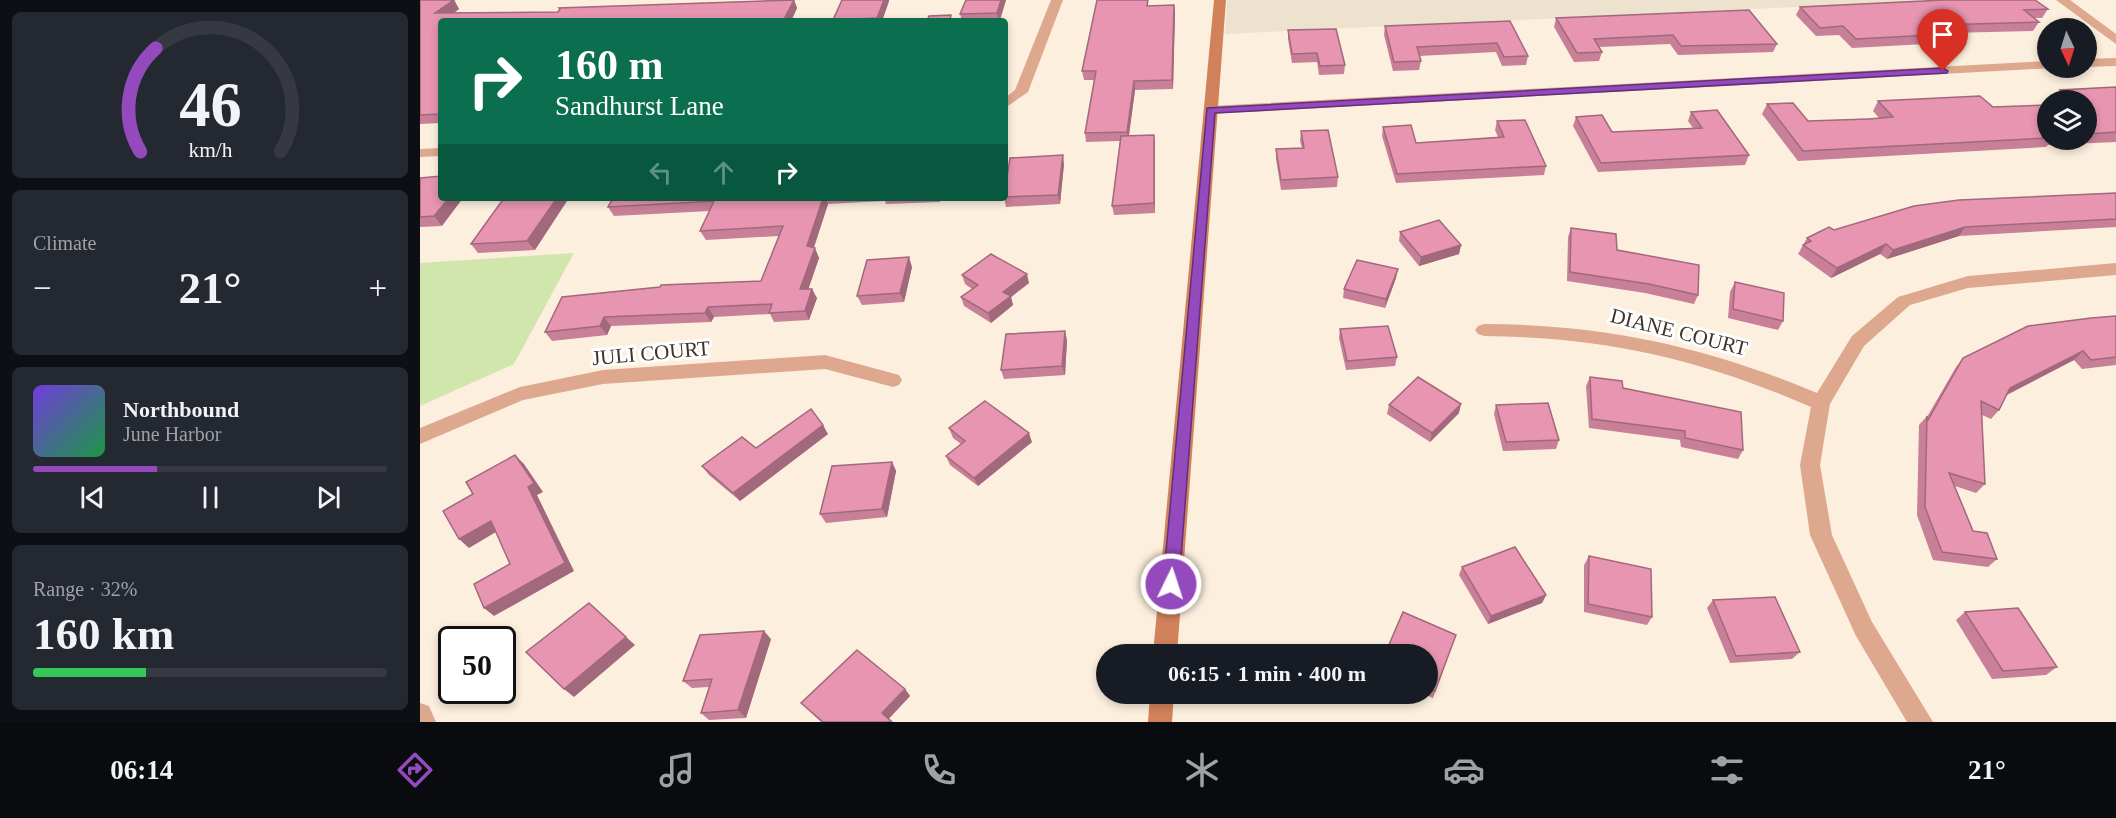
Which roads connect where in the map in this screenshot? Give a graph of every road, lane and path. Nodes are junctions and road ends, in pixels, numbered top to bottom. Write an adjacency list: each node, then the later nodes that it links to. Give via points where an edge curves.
1 (1057, 0): 8 (street, via 1021,92)
2 (1220, 0): 9 (main road)
3 (2062, 0): 4 (street)
4 (2116, 40)
5 (2116, 62): 6 (street)
6 (2097, 63)
7 (2037, 66): 9 (street)
8 (1008, 102)
9 (1210, 110): 17 (main road)
10 (438, 152): 11 (street)
11 (420, 153)
12 (2116, 269): 15 (street, via 1968,282 1904,302 1858,341)
13 (1484, 330): 15 (street, DIANE COURT, via 1566,331 1650,344 1769,380)
14 (893, 380): 16 (street, JULI COURT, via 825,362 603,377 520,394)
15 (1821, 403): 22 (street, via 1810,465 1821,535 1864,629)
16 (420, 436)
17 (1166, 644)
18 (1161, 704): 21 (main road)
19 (420, 715): 20 (street)
20 (424, 722)
21 (1160, 722)
22 (1921, 722)

